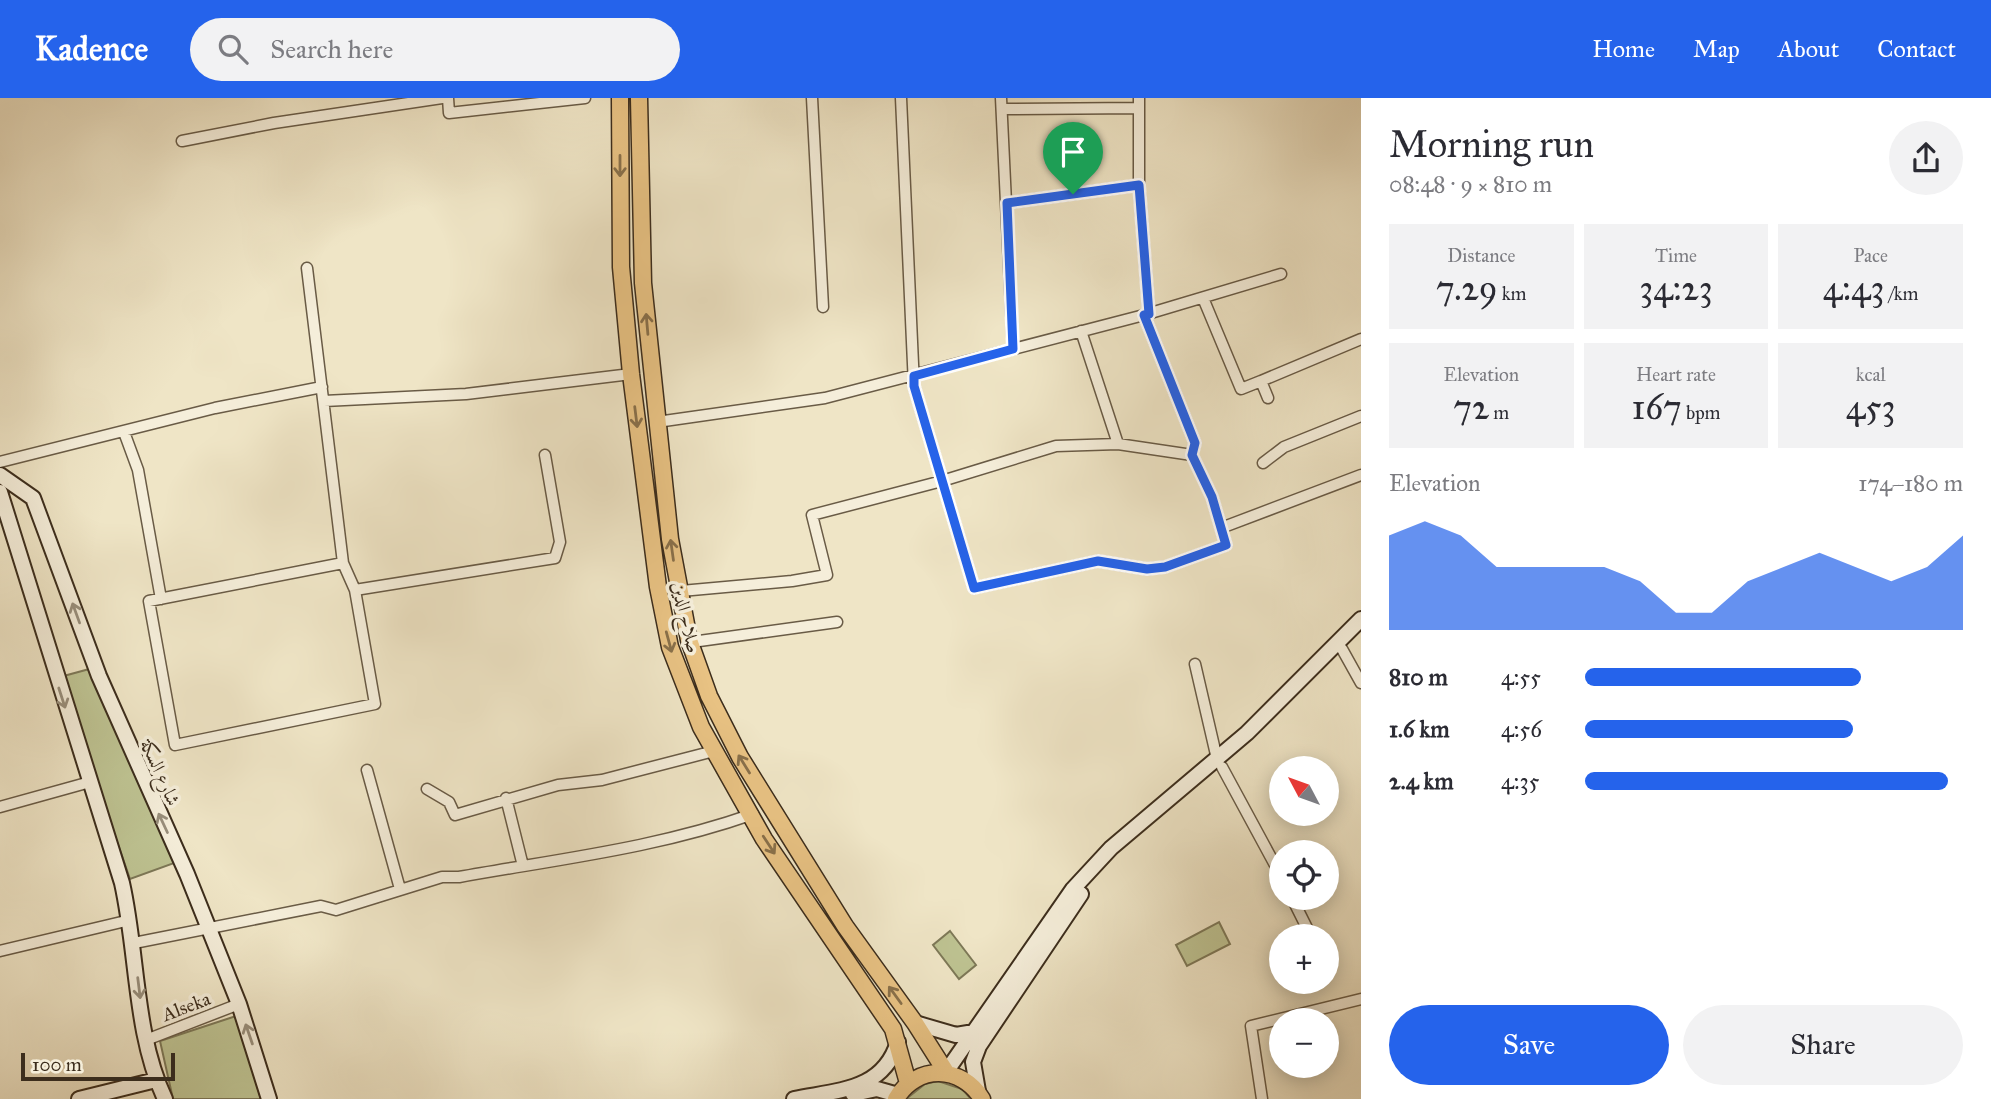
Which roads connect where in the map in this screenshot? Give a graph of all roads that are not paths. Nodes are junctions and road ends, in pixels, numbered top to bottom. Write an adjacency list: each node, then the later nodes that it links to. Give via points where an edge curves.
1 (445, 98): 2 (street, via 449,113); 9 (street)
2 (585, 98)
3 (620, 98): 12 (highway, صلاح الدين, one-way to 12)
4 (639, 98): 11 (highway, صلاح الدين)
5 (812, 98): 19 (street)
6 (901, 98): 25 (street)
7 (1002, 103): 8 (street); 13 (street)
8 (1139, 103): 10 (street)
9 (182, 141)
10 (1139, 185): 13 (street); 20 (street)
11 (642, 198): 12 (highway, via 628,194); 16 (highway, صلاح الدين)
12 (620, 201): 14 (highway, صلاح الدين)
13 (1007, 203): 23 (street)
14 (621, 267): 16 (highway, via 629,275); 24 (highway, صلاح الدين)
15 (307, 268): 27 (street)
16 (643, 271): 31 (highway, صلاح الدين, one-way to 16)
17 (1281, 274): 18 (street)
18 (1203, 298): 20 (street); 26 (street, via 1241,389)
19 (823, 307)
20 (1147, 315): 21 (street); 35 (street, via 1195,443)
21 (1081, 331): 23 (street); 33 (street)
22 (1361, 340): 26 (street)
23 (1013, 349): 25 (street)
24 (631, 374): 29 (street, via 466,394); 54 (highway, صلاح الدين, one-way to 54, via 661,610 679,675)
25 (914, 376): 31 (street, via 825,398); 40 (street)
26 (1261, 381): 28 (street)
27 (322, 387): 29 (street); 32 (street)
28 (1268, 398)
29 (324, 401): 43 (street)
30 (1361, 416): 37 (street, via 1284,447)
31 (657, 422): 71 (highway, صلاح الدين, one-way to 31, via 845,926 740,757 709,696 678,593)
32 (124, 432): 36 (street); 46 (street, via 138,470)
33 (1118, 444): 35 (street); 40 (street, via 1056,446)
34 (545, 455): 44 (street, via 560,542 555,558)
35 (1192, 455): 42 (street)
36 (0, 462)
37 (1263, 463)
38 (0, 475): 66 (main road, شارع السكة, one-way to 38, via 99,676 33,498)
39 (1361, 475): 42 (street)
40 (942, 481): 42 (street, via 974,588 1098,561 1147,569 1165,567 1226,545); 45 (street, via 812,514 827,575)
41 (0, 492): 57 (main road, one-way to 57)
42 (1221, 528)
43 (343, 563): 44 (street); 46 (street)
44 (355, 590): 46 (street, via 375,704 175,745 149,601)
45 (681, 591)
46 (161, 599)
47 (1361, 620): 55 (main road)
48 (837, 622): 50 (street)
49 (1361, 628): 51 (main road)
50 (692, 642)
51 (1342, 649): 53 (street); 55 (main road)
52 (1195, 664): 55 (street)
53 (1361, 684)
54 (714, 751): 59 (street, via 602,780); 61 (highway, صلاح الدين)
55 (1220, 763): 62 (street); 72 (main road, via 1111,848 1073,889); 78 (main road, via 1087,885 979,1046 973,1062)
56 (367, 770): 64 (street)
57 (90, 782): 60 (street); 65 (main road)
58 (427, 789): 59 (street, via 449,802 455,815)
59 (506, 798): 63 (street)
60 (0, 807)
61 (752, 814): 63 (street, via 700,833 639,847); 74 (highway, صلاح الدين, one-way to 74, via 764,839 878,1002)
62 (1269, 854)
63 (523, 866): 64 (street, via 442,877)
64 (400, 889): 66 (street, via 336,909 321,906)
65 (130, 920): 67 (main road); 68 (street)
66 (208, 929): 67 (street); 70 (main road, شارع السكة)
67 (134, 943): 73 (main road, one-way to 73)
68 (0, 951)
69 (1361, 999): 84 (street, via 1251,1026)
70 (239, 1004): 73 (street, Alseka); 81 (main road, شارع السكة, one-way to 70)
71 (915, 1023): 72 (main road, via 956,1035); 75 (highway, صلاح الدين)
72 (974, 1031): 75 (main road)
73 (146, 1040): 76 (main road)
74 (898, 1042): 77 (highway, صلاح الدين); 82 (main road, via 892,1061 876,1078)
75 (946, 1072): 77 (highway, via 926,1074); 78 (highway, via 967,1081)
76 (156, 1080): 79 (main road); 80 (main road)
77 (901, 1093): 83 (main road, via 877,1089)
78 (980, 1095)
79 (79, 1099)
80 (165, 1099)
81 (269, 1099)
82 (794, 1099)
83 (828, 1099)
84 (1262, 1099)

